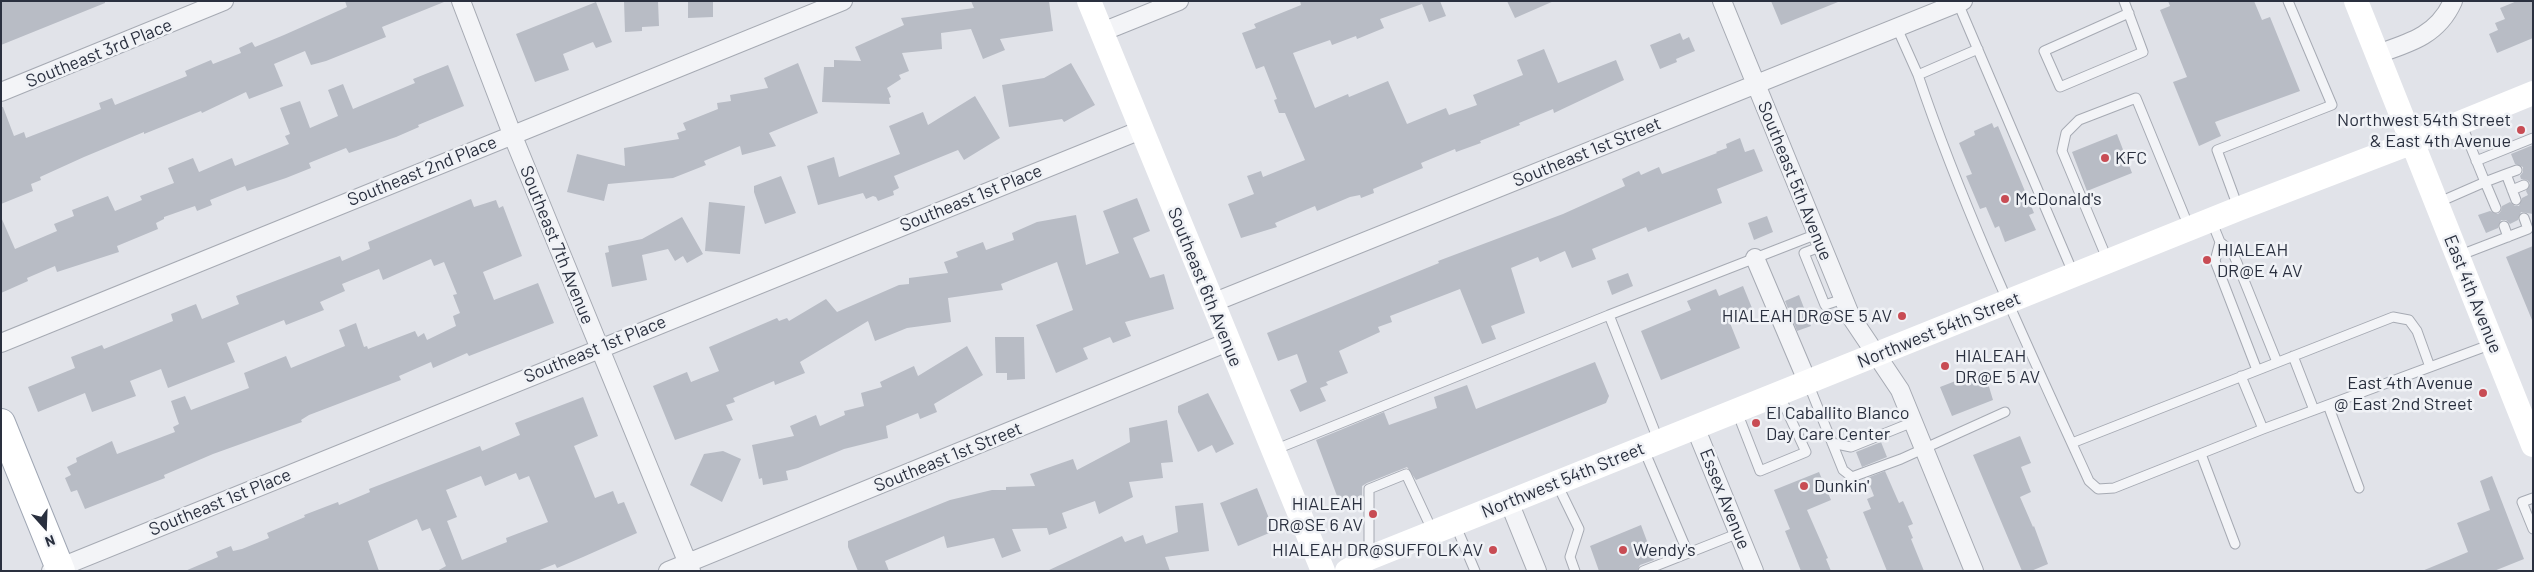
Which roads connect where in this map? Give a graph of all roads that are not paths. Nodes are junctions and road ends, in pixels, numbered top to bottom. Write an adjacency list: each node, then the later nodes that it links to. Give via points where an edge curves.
1 (224, 1): 19 (street, Southeast 3rd Place)
2 (461, 1): 23 (street, Southeast 7th Avenue)
3 (842, 1): 23 (street, Southeast 2nd Place)
4 (1089, 1): 14 (main road, Southeast 6th Avenue)
5 (1180, 1): 14 (street)
6 (1722, 1): 18 (street, Southeast 5th Avenue)
7 (2124, 1): 12 (lane)
8 (2288, 1): 34 (lane, via 2332,105 2217,150)
9 (2356, 1): 16 (main road, East 4th Avenue)
10 (2453, 1): 16 (street, via 2432,31)
11 (1961, 2): 13 (street, Southeast 1st Street); 15 (lane)
12 (2128, 13): 12 (lane, via 2143,52 2060,87 2044,51)
13 (1897, 28): 17 (lane); 18 (street, Southeast 1st Street)
14 (1102, 32): 22 (main road, Southeast 6th Avenue)
15 (1978, 49): 17 (lane); 46 (lane)
16 (2377, 54): 25 (main road, East 4th Avenue)
17 (1918, 74): 47 (lane, via 1939,135)
18 (1756, 84): 41 (street, Southeast 5th Avenue); 48 (street, Southeast 1st Street)
19 (1, 92)
20 (2533, 93): 21 (main road, Northwest 54th Street)
21 (2461, 122): 25 (main road, Northwest 54th Street); 26 (lane)
22 (1141, 130): 48 (main road, Southeast 6th Avenue); 53 (street, Southeast 1st Place)
23 (512, 134): 50 (street, Southeast 2nd Place); 53 (street, Southeast 7th Avenue)
24 (2533, 138): 26 (lane)
25 (2413, 142): 33 (main road, East 4th Avenue); 34 (main road, Northwest 54th Street)
26 (2476, 161): 29 (lane)
27 (2517, 170): 28 (lane)
28 (2506, 174): 29 (lane); 31 (lane)
29 (2485, 182): 33 (lane); 35 (lane)
30 (2524, 185): 31 (lane)
31 (2512, 190): 32 (lane)
32 (2516, 200)
33 (2437, 203): 43 (main road, East 4th Avenue)
34 (2238, 208): 37 (main road, Northwest 54th Street)
35 (2496, 208)
36 (2524, 218): 40 (lane, via 2528,229)
37 (2211, 220): 39 (main road, Northwest 54th Street); 42 (lane)
38 (2504, 226): 40 (lane)
39 (2189, 228): 45 (main road, Northwest 54th Street); 45 (lane, via 2136,98 2079,120 2066,133 2062,151)
40 (2508, 237): 43 (lane)
41 (1819, 240): 44 (lane); 54 (street, Southeast 5th Avenue, via 1851,318)
42 (2220, 242): 56 (lane, via 2233,254); 58 (lane, via 2215,261)
43 (2458, 256): 52 (main road, East 4th Avenue)
44 (1755, 258): 49 (lane); 60 (street)
45 (2108, 261): 46 (main road, Northwest 54th Street)
46 (2074, 275): 47 (main road, Northwest 54th Street)
47 (2008, 302): 54 (main road, Northwest 54th Street); 72 (lane)
48 (1212, 303): 51 (main road, Southeast 6th Avenue)
49 (1609, 315): 73 (lane); 76 (lane)
50 (1, 342)
51 (1228, 342): 76 (main road, Southeast 6th Avenue); 89 (street, Southeast 1st Street)
52 (2492, 344): 57 (lane); 63 (main road, East 4th Avenue)
53 (599, 348): 89 (street, Southeast 7th Avenue); 90 (street, Southeast 1st Place)
54 (1878, 355): 60 (main road, Northwest 54th Street); 67 (street, Southeast 5th Avenue, via 1900,390)
55 (2293, 356): 56 (lane); 57 (lane, via 2393,317 2409,320 2417,331); 64 (lane)
56 (2277, 362): 58 (lane)
57 (2430, 366): 62 (lane)
58 (2257, 370): 59 (lane)
59 (2241, 376): 70 (lane); 72 (lane)
60 (1808, 383): 61 (main road, Northwest 54th Street); 71 (lane)
61 (1779, 394): 65 (main road, Northwest 54th Street); 65 (lane, via 1806,452 1760,472)
62 (2328, 405): 64 (lane); 79 (lane)
63 (2525, 407): 74 (main road, East 4th Avenue)
64 (2314, 410): 70 (lane)
65 (1736, 411): 69 (main road, Northwest 54th Street)
66 (2005, 412): 75 (lane)
67 (1913, 422): 71 (lane, via 1851,447); 75 (street, Southeast 5th Avenue)
68 (1, 423): 90 (main road)
69 (1695, 427): 73 (main road, Northwest 54th Street); 85 (street, Essex Avenue)
70 (2263, 429): 77 (lane)
71 (1832, 443): 75 (lane, via 1843,470 1852,477)
72 (2072, 443): 77 (lane, via 2089,481 2098,489 2114,488)
73 (1651, 445): 78 (main road, Northwest 54th Street); 87 (lane)
74 (2533, 446)
75 (1924, 448): 99 (street, Southeast 5th Avenue)
76 (1272, 451): 92 (main road, Southeast 6th Avenue)
77 (2200, 454): 86 (lane)
78 (1556, 483): 81 (main road, Northwest 54th Street); 96 (lane, via 1579,529 1570,557)
79 (2359, 488)
80 (2533, 498): 83 (lane, via 2522,502)
81 (1509, 502): 82 (main road, Northwest 54th Street); 95 (street)
82 (1455, 524): 84 (main road, Northwest 54th Street); 94 (lane)
83 (2533, 529)
84 (1433, 532): 88 (main road, Northwest 54th Street); 88 (lane, via 1406,474 1370,489)
85 (1739, 533): 87 (lane); 98 (street, Essex Avenue)
86 (2235, 544)
87 (1688, 553): 97 (lane)
88 (1369, 558): 93 (main road, Northwest 54th Street)
89 (689, 567): 91 (street, Southeast 1st Street)
90 (57, 570)
91 (668, 571)
92 (1323, 571)
93 (1347, 571)
94 (1475, 571)
95 (1537, 571)
96 (1575, 571)
97 (1644, 571)
98 (1754, 571)
99 (1974, 571)

